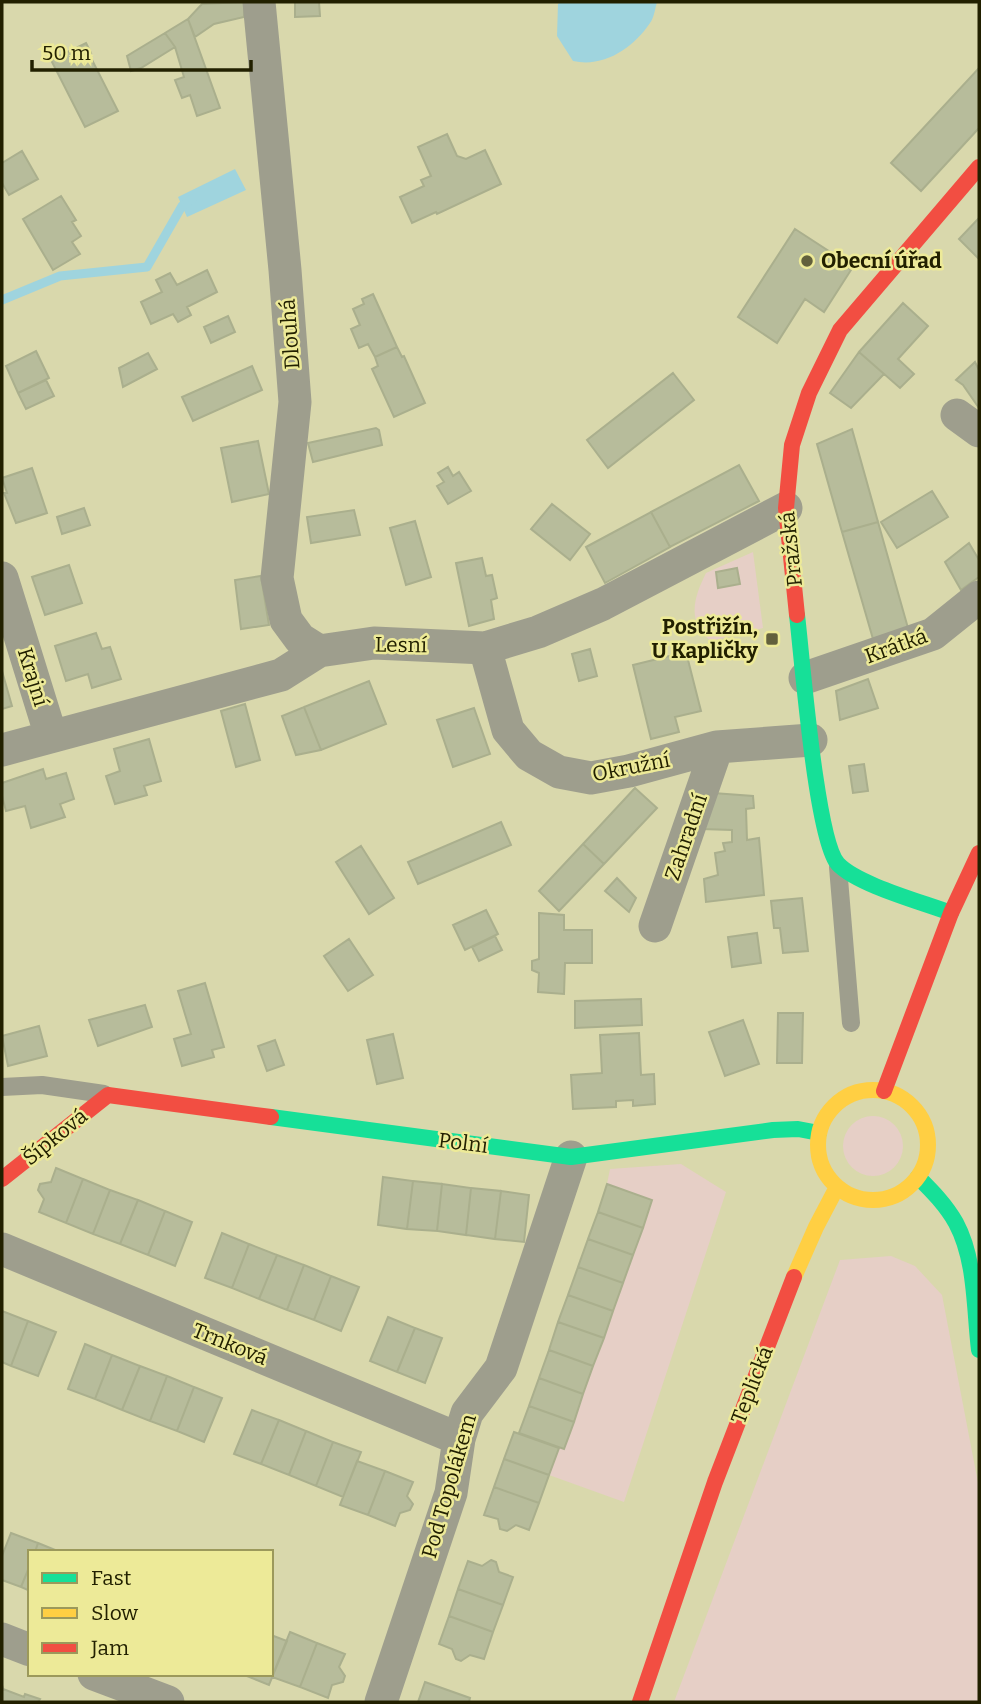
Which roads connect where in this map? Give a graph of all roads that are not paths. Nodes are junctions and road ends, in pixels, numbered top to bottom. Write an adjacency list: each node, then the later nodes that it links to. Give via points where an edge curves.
1 (259, 2): 7 (street, Dlouhá, via 295,402 277,578 286,620 300,639)
2 (979, 167): 3 (street, Pražská, via 840,330 809,393 792,445)
3 (786, 508): 6 (street, Lesní, via 603,604 538,632); 8 (street, Pražská)
4 (2, 578): 9 (street, Krajní)
5 (979, 597): 8 (street, Krátká, via 933,634)
6 (485, 648): 7 (street, Lesní, via 374,643); 11 (street, Okružní, via 508,730 529,755 559,772 591,778)
7 (319, 651): 9 (street, Lesní, via 281,675)
8 (805, 678): 10 (street, Pražská)
9 (51, 736): 12 (street, Lesní)
10 (811, 740): 11 (street, Okružní); 14 (street, Pražská, via 826,838)
11 (717, 747): 16 (street, Zahradní)
12 (2, 750)
13 (979, 853): 15 (street)
14 (837, 863): 15 (street, via 862,880); 17 (lane)
15 (951, 913): 19 (street)
16 (655, 926)
17 (851, 1023)
18 (2, 1087): 20 (lane, via 42,1085)
19 (884, 1091): 21 (street, via 861,1091 842,1100 828,1113); 23 (street, via 907,1102 921,1119 928,1147)
20 (108, 1095): 22 (street, Polní); 24 (street, Šípková)
21 (819, 1133): 22 (street, Polní, via 773,1130); 25 (street, via 822,1166)
22 (571, 1157): 28 (street, Pod Topolákem, via 501,1368 467,1413)
23 (918, 1177): 25 (street, via 903,1192 883,1199 863,1200); 27 (street, via 959,1231)
24 (2, 1180)
25 (837, 1187): 34 (street, Teplická, via 808,1242 751,1384)
26 (2, 1249): 28 (street, Trnková)
27 (979, 1350)
28 (459, 1439): 33 (street, Pod Topolákem, via 451,1493)
29 (2, 1639): 30 (street)
30 (28, 1649)
31 (99, 1676): 32 (street)
32 (168, 1702)
33 (381, 1702)
34 (639, 1702)

